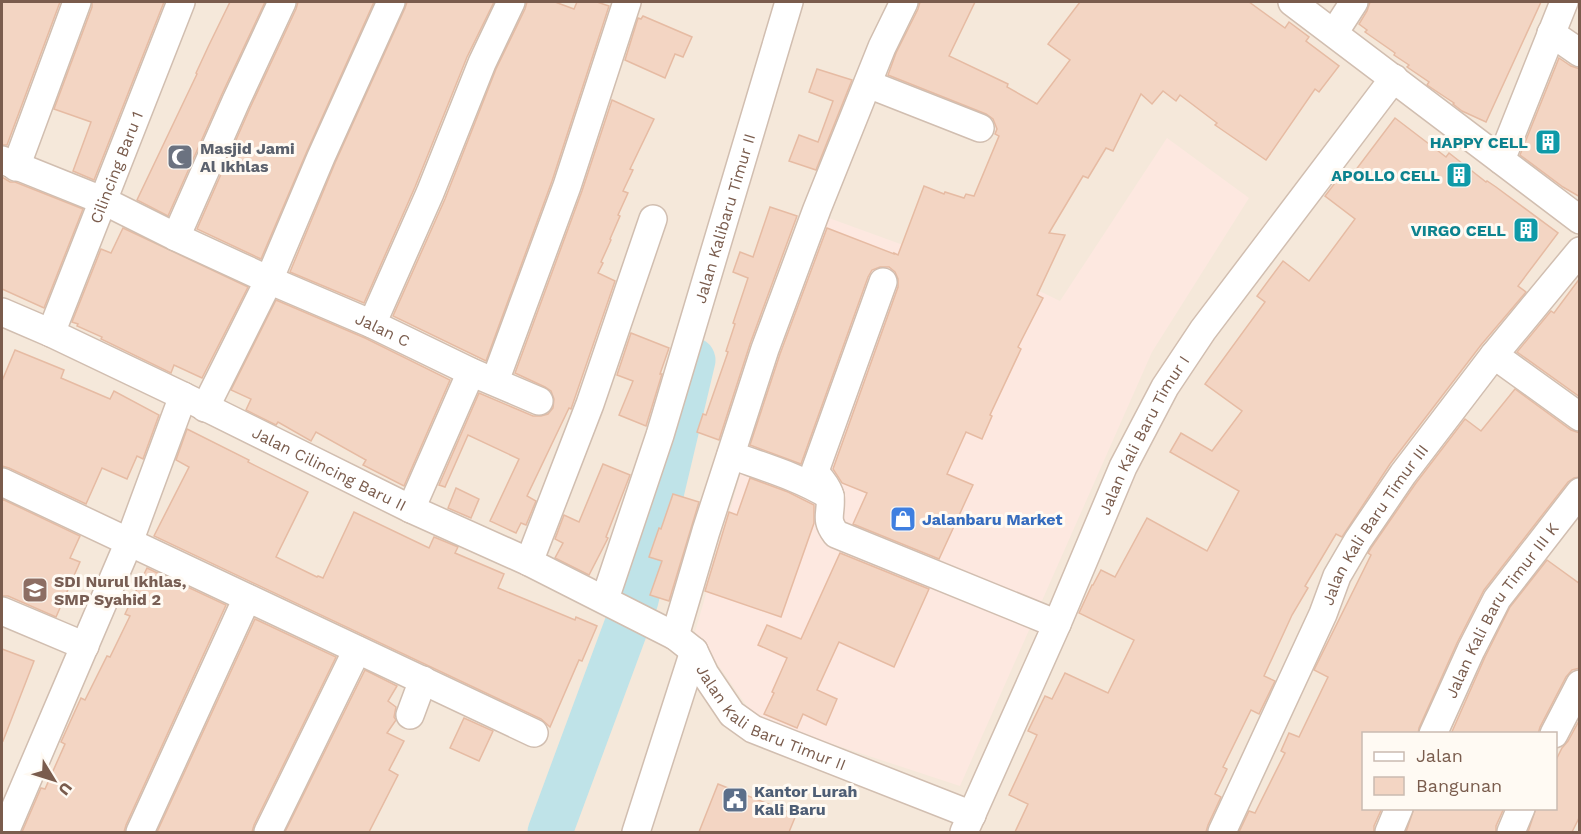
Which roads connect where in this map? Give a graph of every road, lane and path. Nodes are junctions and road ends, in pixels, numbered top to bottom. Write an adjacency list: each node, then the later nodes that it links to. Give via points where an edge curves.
1 (77, 2): 19 (street)
2 (182, 2): 20 (street, Cilincing Baru 1)
3 (282, 2): 23 (street)
4 (391, 2): 25 (street)
5 (511, 2): 28 (street)
6 (627, 2): 31 (street, via 567,186)
7 (789, 2): 43 (street, Jalan Kalibaru Timur II)
8 (904, 2): 16 (street)
9 (1292, 2): 12 (street)
10 (1354, 2): 12 (street)
11 (1564, 2): 13 (street)
12 (1334, 33): 15 (street)
13 (1551, 33): 14 (street); 18 (street)
14 (1580, 53)
15 (1394, 78): 18 (street); 45 (street, Jalan Kali Baru Timur I, via 1203,330 1165,387 1123,467)
16 (868, 84): 17 (street); 35 (street, via 817,209)
17 (980, 129)
18 (1501, 160): 22 (street)
19 (9, 164): 20 (street, Jalan C)
20 (104, 201): 23 (street, Jalan C); 29 (street, Cilincing Baru 1)
21 (653, 219): 41 (street, via 590,404)
22 (1580, 220)
23 (176, 237): 25 (street, Jalan C)
24 (1580, 250): 30 (street, Jalan Kali Baru Timur III)
25 (269, 280): 28 (street, Jalan C); 33 (street)
26 (883, 282): 38 (street, via 815,471)
27 (2, 312): 29 (street, Jalan Cilincing Baru II)
28 (372, 324): 31 (street, Jalan C)
29 (51, 333): 33 (street, Jalan Cilincing Baru II)
30 (1494, 355): 34 (street); 62 (street, Jalan Kali Baru Timur III, via 1403,474 1337,576 1323,615)
31 (483, 377): 32 (street, Jalan C); 39 (street)
32 (539, 401)
33 (194, 402): 39 (street, Jalan Cilincing Baru II); 40 (street)
34 (1580, 417)
35 (731, 455): 38 (street, via 797,479); 46 (street)
36 (2, 482): 40 (street)
37 (1580, 492): 52 (street, Jalan Kali Baru Timur III K, via 1497,600)
38 (830, 496): 45 (street, via 830,526 836,534)
39 (411, 509): 41 (street, Jalan Cilincing Baru II)
40 (129, 542): 42 (street); 47 (street)
41 (529, 562): 43 (street, Jalan Cilincing Baru II)
42 (247, 598): 48 (street); 59 (street)
43 (608, 602): 46 (street, Jalan Cilincing Baru II)
44 (2, 611): 47 (street)
45 (1057, 624): 57 (street, Jalan Kali Baru Timur I)
46 (675, 638): 57 (street, Jalan Kali Baru Timur II, via 732,714 753,729); 61 (street)
47 (85, 646): 58 (street)
48 (357, 650): 49 (street); 60 (street)
49 (423, 680): 51 (street); 54 (street)
50 (1580, 684): 53 (street)
51 (410, 715)
52 (1434, 732)
53 (1555, 732)
54 (534, 733)
55 (1398, 810): 63 (street)
56 (1520, 810): 64 (street)
57 (968, 824)
58 (5, 832)
59 (140, 832)
60 (268, 832)
61 (636, 832)
62 (1222, 832)
63 (1389, 832)
64 (1511, 832)

